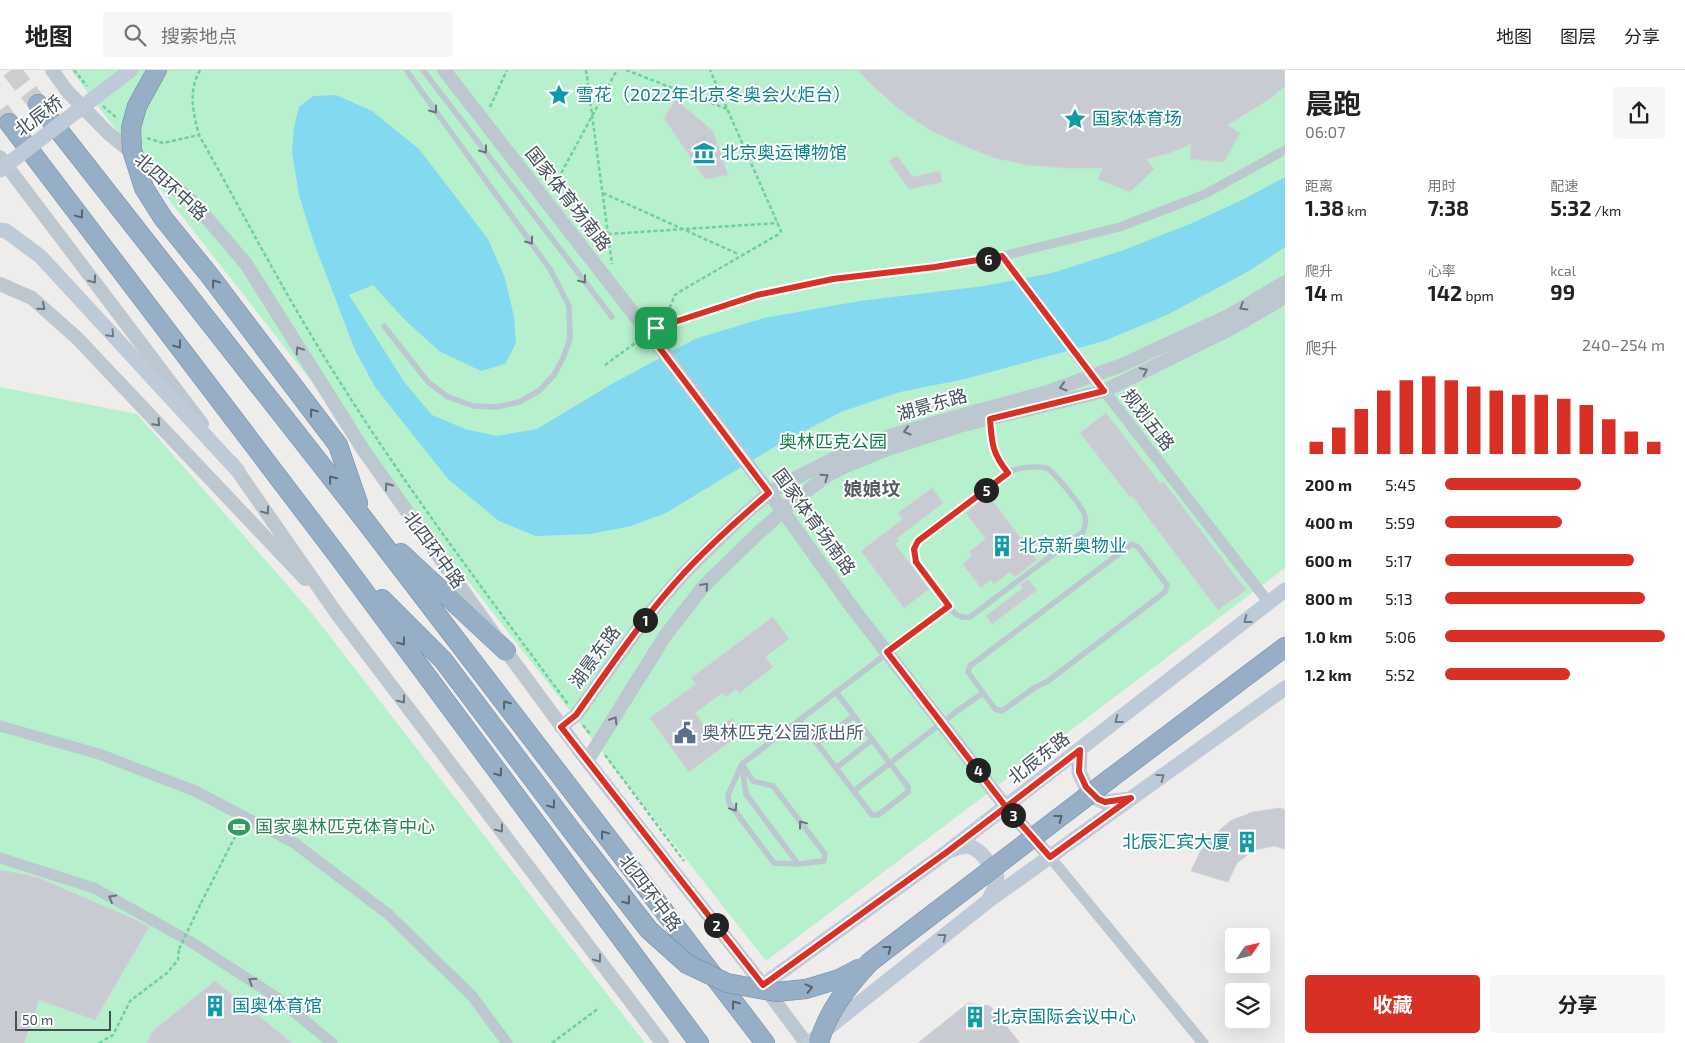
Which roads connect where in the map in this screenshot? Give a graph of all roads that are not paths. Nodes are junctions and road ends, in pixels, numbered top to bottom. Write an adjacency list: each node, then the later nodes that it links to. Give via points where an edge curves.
1 (52, 70): 35 (street, 北四环中路, one-way to 1, via 364,451 246,264 195,204 108,133 67,91)
2 (131, 70): 11 (main road, 北辰桥, bridge)
3 (157, 70): 28 (highway, one-way to 3, bridge, via 338,445 163,218 144,188 132,150 131,128 136,106)
4 (406, 70): 18 (lane, one-way to 18, via 550,269 569,306 570,339 554,375 539,391 518,402 497,407 474,406 448,397 428,382)
5 (423, 70): 17 (lane, one-way to 17)
6 (444, 70): 19 (street, 国家体育场南路)
7 (38, 104): 28 (highway, 北四环中路, one-way to 7)
8 (9, 123): 29 (highway, one-way to 29)
9 (1285, 150): 13 (street, via 1205,194 1120,228)
10 (0, 157): 24 (street, one-way to 24)
11 (0, 170)
12 (0, 230): 24 (main road, one-way to 24, via 40,256)
13 (1002, 256): 19 (street, via 833,279 757,295); 20 (street, 规划五路)
14 (1285, 282): 21 (street, 湖景东路, one-way to 21, via 1230,316)
15 (0, 284): 33 (street, one-way to 33, via 32,298 77,338)
16 (1285, 297): 22 (street, 湖景东路, one-way to 16, via 1232,328)
17 (612, 317)
18 (384, 326)
19 (653, 331): 26 (street, 国家体育场南路, via 661,349)
20 (1074, 352): 21 (street, 规划五路)
21 (1093, 377): 22 (street, 规划五路); 26 (street, 湖景东路, one-way to 26, via 880,439 843,454)
22 (1104, 391): 23 (street, 湖景东路); 31 (street, 规划五路)
23 (990, 419): 25 (lane, via 992,445); 27 (street, 湖景东路, one-way to 23, via 841,468 888,449)
24 (238, 471): 33 (street, one-way to 33)
25 (1008, 473): 32 (lane, via 918,541 914,549 916,562); 32 (lane, via 1021,468 1048,468 1056,474 1084,514 1086,524 1083,532 970,618 961,618)
26 (769, 493): 27 (street, 国家体育场南路); 44 (street, 湖景东路, via 685,572 647,616 576,715)
27 (783, 511): 36 (street, 国家体育场南路); 48 (street, 湖景东路, one-way to 27, via 666,636 704,586)
28 (363, 518): 35 (highway); 66 (highway, 北四环中路, one-way to 28)
29 (338, 556): 60 (highway, one-way to 60, bridge, via 443,660 649,930 687,964 728,983 776,992 806,989 838,979); 65 (highway, one-way to 65)
30 (1285, 590): 31 (main road, 北辰东路)
31 (1269, 603): 47 (main road, 北辰东路, one-way to 47)
32 (949, 606): 36 (lane)
33 (337, 614): 64 (street, one-way to 64)
34 (1285, 647): 60 (highway, one-way to 34, bridge)
35 (506, 651): 44 (street, 北四环中路)
36 (887, 652): 37 (lane); 42 (street, 国家体育场南路)
37 (836, 692): 40 (lane); 41 (lane)
38 (983, 693): 38 (lane, via 995,709 1002,711 1048,681 1165,592 1167,585 1132,544 970,666 968,672); 42 (lane)
39 (1283, 693): 53 (main road, one-way to 39)
40 (854, 716): 45 (lane); 46 (lane)
41 (800, 720): 46 (lane); 50 (lane)
42 (942, 723): 49 (lane); 54 (street, 国家体育场南路)
43 (0, 726): 63 (street, via 99,754 195,791 293,842 388,914 472,996)
44 (561, 727): 48 (street, 北四环中路)
45 (872, 740): 49 (lane); 51 (lane)
46 (817, 743): 51 (lane)
47 (1080, 750): 53 (main road, via 1079,772 1086,787 1098,799 1105,802); 54 (main road, 北辰东路)
48 (587, 761): 61 (street, 北四环中路)
49 (890, 763): 52 (lane); 52 (lane, via 908,792 885,810 872,815)
50 (742, 764): 58 (lane, via 746,794); 58 (lane, one-way to 58, via 728,795 729,803 774,864); 58 (lane, one-way to 50, via 824,861 824,854 773,786 753,781)
51 (836, 768): 52 (lane)
52 (854, 791)
53 (1131, 798): 56 (main road)
54 (1006, 807): 55 (main road, 北辰东路); 56 (street, 国家体育场南路)
55 (947, 852): 59 (main road, via 966,846 977,849 997,877); 61 (main road, 北辰东路)
56 (1050, 857): 59 (main road); 69 (street)
57 (0, 858): 62 (street, one-way to 57, via 276,997 191,942 94,888)
58 (798, 864)
59 (988, 900): 67 (main road, one-way to 59)
60 (870, 962): 68 (highway, bridge, via 836,1005)
61 (763, 985): 67 (street, 北四环中路)
62 (332, 1043)
63 (507, 1043)
64 (662, 1043)
65 (699, 1043)
66 (764, 1043)
67 (807, 1043)
68 (819, 1043)
69 (1203, 1043)

